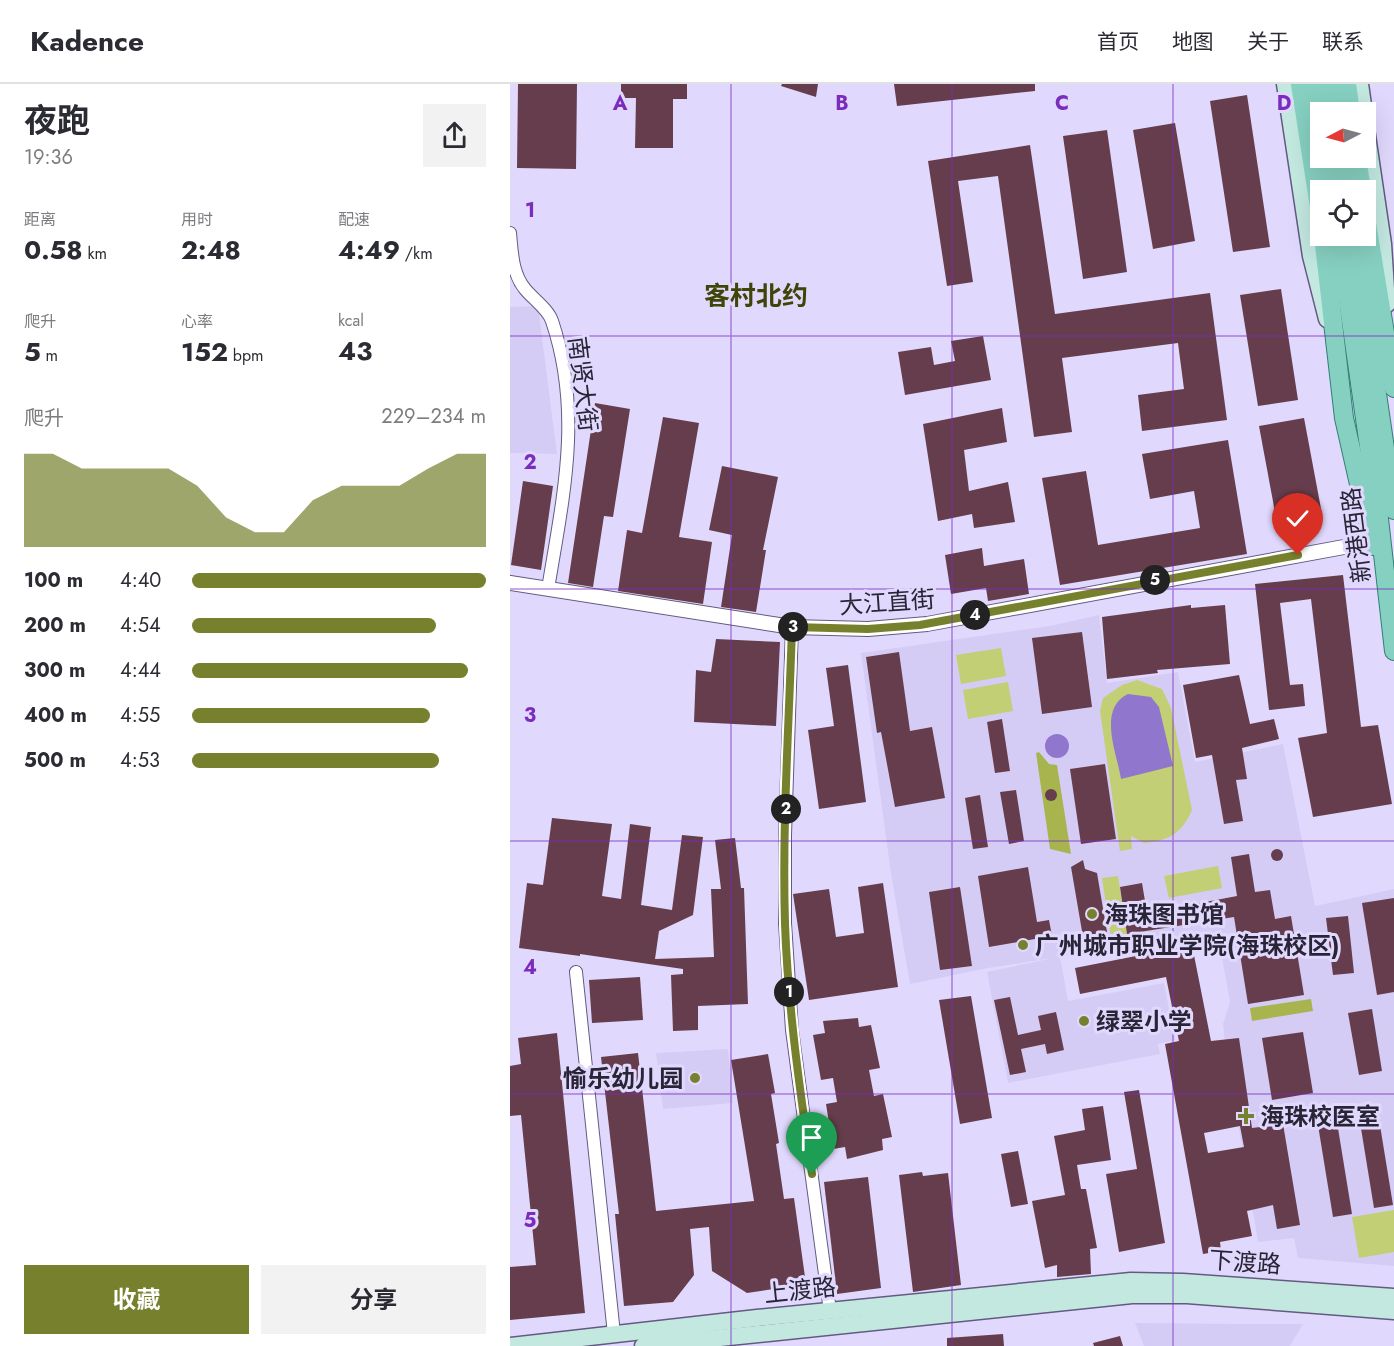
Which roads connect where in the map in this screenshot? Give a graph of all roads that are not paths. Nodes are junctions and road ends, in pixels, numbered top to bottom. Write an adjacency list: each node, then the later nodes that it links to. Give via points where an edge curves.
1 (1285, 84): 19 (main road, via 1311,256)
2 (1300, 84): 11 (main road)
3 (1317, 84): 7 (main road)
4 (1331, 84): 8 (main road)
5 (1347, 84): 9 (main road)
6 (1360, 84): 10 (main road)
7 (1315, 102)
8 (1344, 102)
9 (1349, 102)
10 (1353, 102)
11 (1310, 106)
12 (1372, 168): 20 (main road, via 1383,244)
13 (510, 233): 25 (street, 南贤大街, via 513,267 524,288 552,318 568,408 570,451)
14 (1324, 246): 19 (main road)
15 (1342, 246): 18 (main road, 新港西路)
16 (1354, 246): 18 (main road, 新港西路)
17 (1371, 246): 20 (main road)
18 (1355, 294): 22 (main road, 新港西路); 26 (main road, 新港西路)
19 (1334, 342): 23 (main road, via 1344,418)
20 (1388, 344): 21 (main road)
21 (1394, 388)
22 (1394, 510)
23 (1371, 542): 26 (main road); 27 (street, 大江直街, via 920,625 868,629)
24 (510, 583): 25 (street, 大江直街)
25 (548, 589): 27 (street, 大江直街)
26 (1388, 597): 28 (main road, 新港西路)
27 (792, 627): 32 (street, via 786,935 792,1030)
28 (1394, 651)
29 (576, 972): 34 (street)
30 (1095, 1291): 31 (main road, 下渡路, via 1163,1281); 32 (main road, 上渡路); 33 (main road, 下渡路); 36 (main road, 上渡路)
31 (1394, 1297)
32 (830, 1311): 34 (main road, 上渡路)
33 (1394, 1311)
34 (614, 1334): 35 (main road, 上渡路)
35 (511, 1346)
36 (643, 1346)

